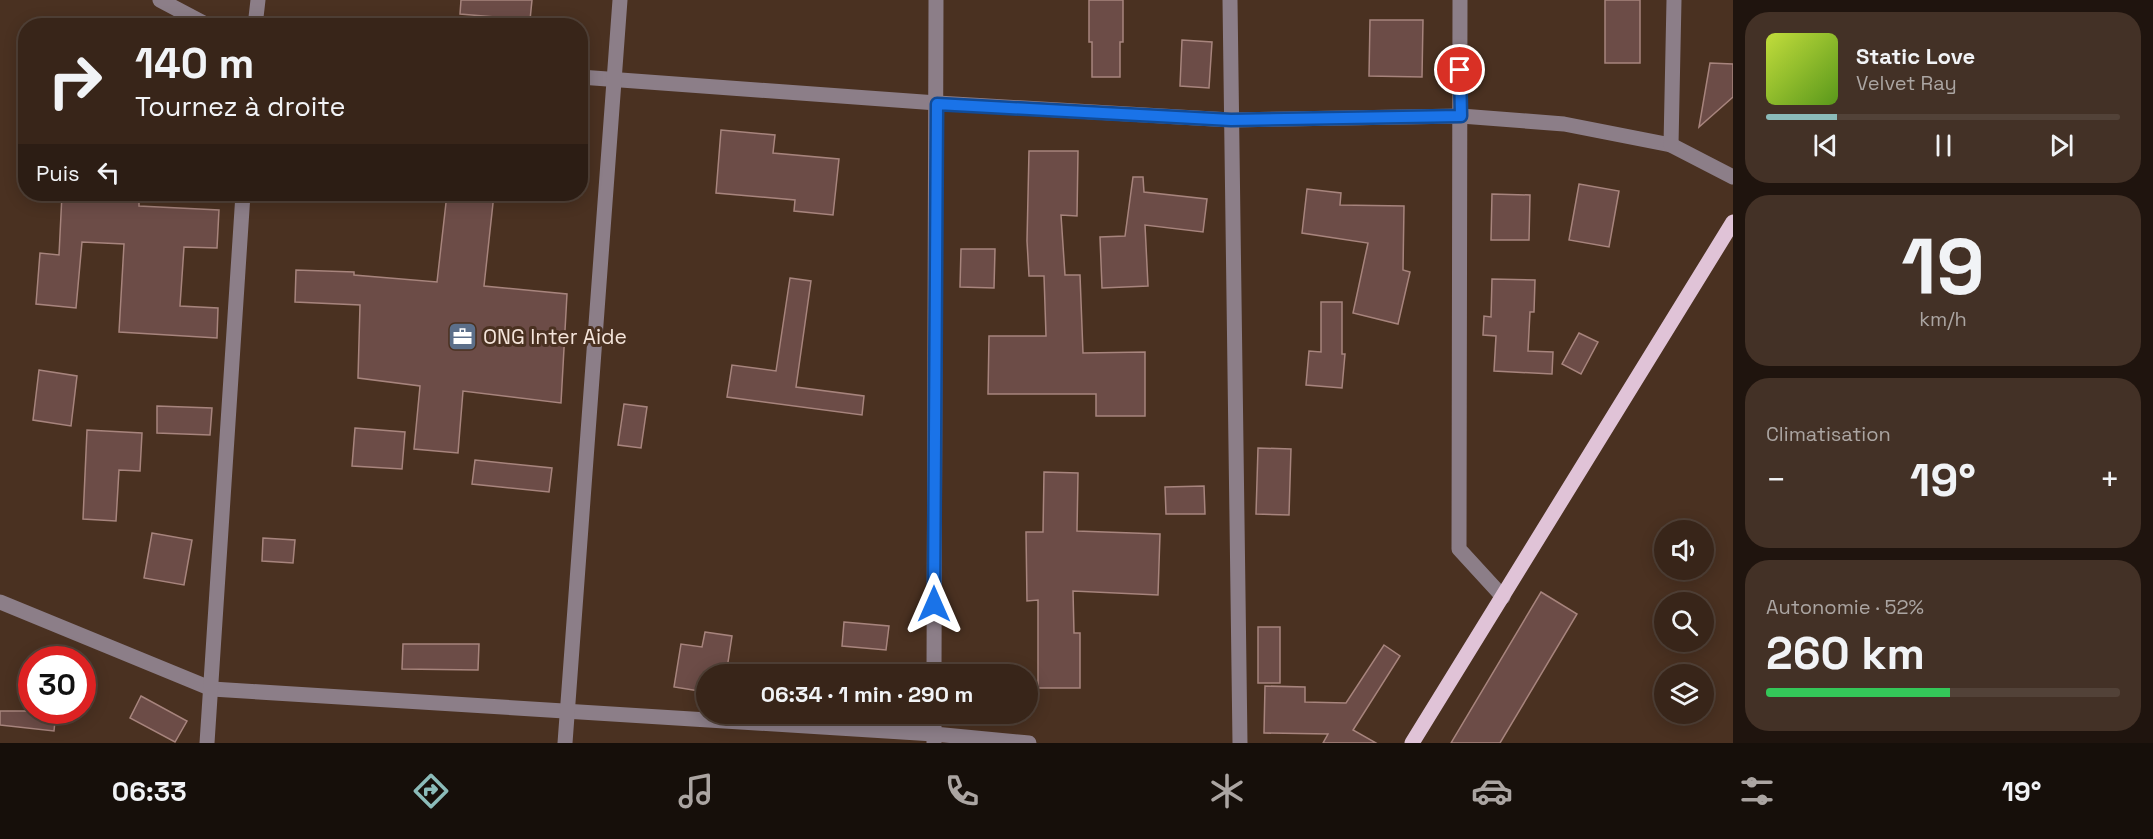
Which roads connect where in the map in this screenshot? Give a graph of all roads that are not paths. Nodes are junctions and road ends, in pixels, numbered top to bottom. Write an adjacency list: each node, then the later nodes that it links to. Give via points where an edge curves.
1 (160, 0): 8 (street)
2 (258, 0): 9 (street)
3 (620, 0): 11 (street)
4 (936, 0): 12 (street)
5 (1230, 0): 14 (street)
6 (1460, 0): 13 (street)
7 (1674, 0): 15 (street)
8 (194, 18)
9 (256, 18)
10 (588, 78): 11 (street)
11 (615, 80): 12 (street); 23 (street)
12 (937, 104): 14 (street); 21 (street)
13 (1461, 116): 14 (street); 15 (street, via 1564,124); 19 (street, via 1459,549)
14 (1231, 120): 29 (street)
15 (1671, 145): 16 (street)
16 (1733, 177)
17 (243, 201): 22 (street)
18 (1733, 222): 19 (main road)
19 (1503, 597): 30 (main road)
20 (0, 602): 22 (street)
21 (934, 664)
22 (212, 688): 23 (street); 26 (street)
23 (568, 711): 25 (street); 27 (street)
24 (934, 724): 25 (street)
25 (933, 740): 28 (street)
26 (207, 743)
27 (565, 743)
28 (1029, 743)
29 (1240, 743)
30 (1412, 743)

